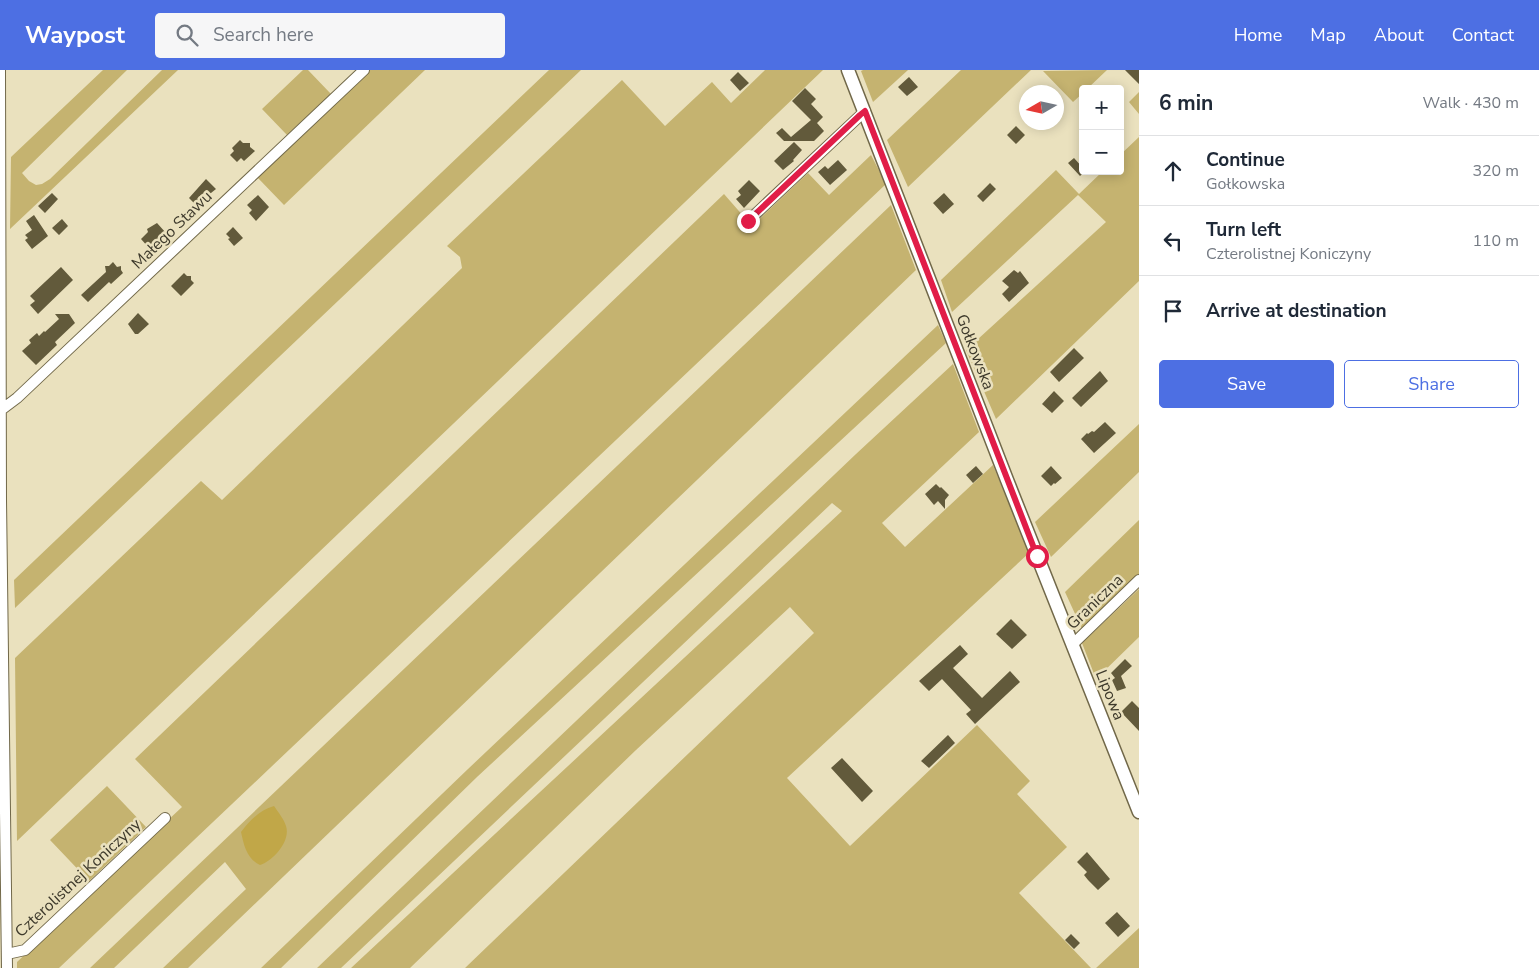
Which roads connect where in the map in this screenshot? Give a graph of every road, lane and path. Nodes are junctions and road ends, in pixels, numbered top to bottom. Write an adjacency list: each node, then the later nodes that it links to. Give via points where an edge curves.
1 (0, 70): 6 (street)
2 (364, 70): 6 (street, Małego Stawu, via 24,392)
3 (848, 70): 4 (street, Gołkowska)
4 (865, 111): 5 (street); 9 (street, Gołkowska)
5 (748, 221)
6 (1, 410): 7 (street)
7 (0, 500): 12 (street)
8 (1139, 580): 9 (street, Graniczna)
9 (1072, 645): 10 (street, Lipowa)
10 (1139, 812)
11 (165, 818): 12 (street, Czterolistnej Koniczyny, via 25,950)
12 (7, 954): 13 (street)
13 (7, 968)

